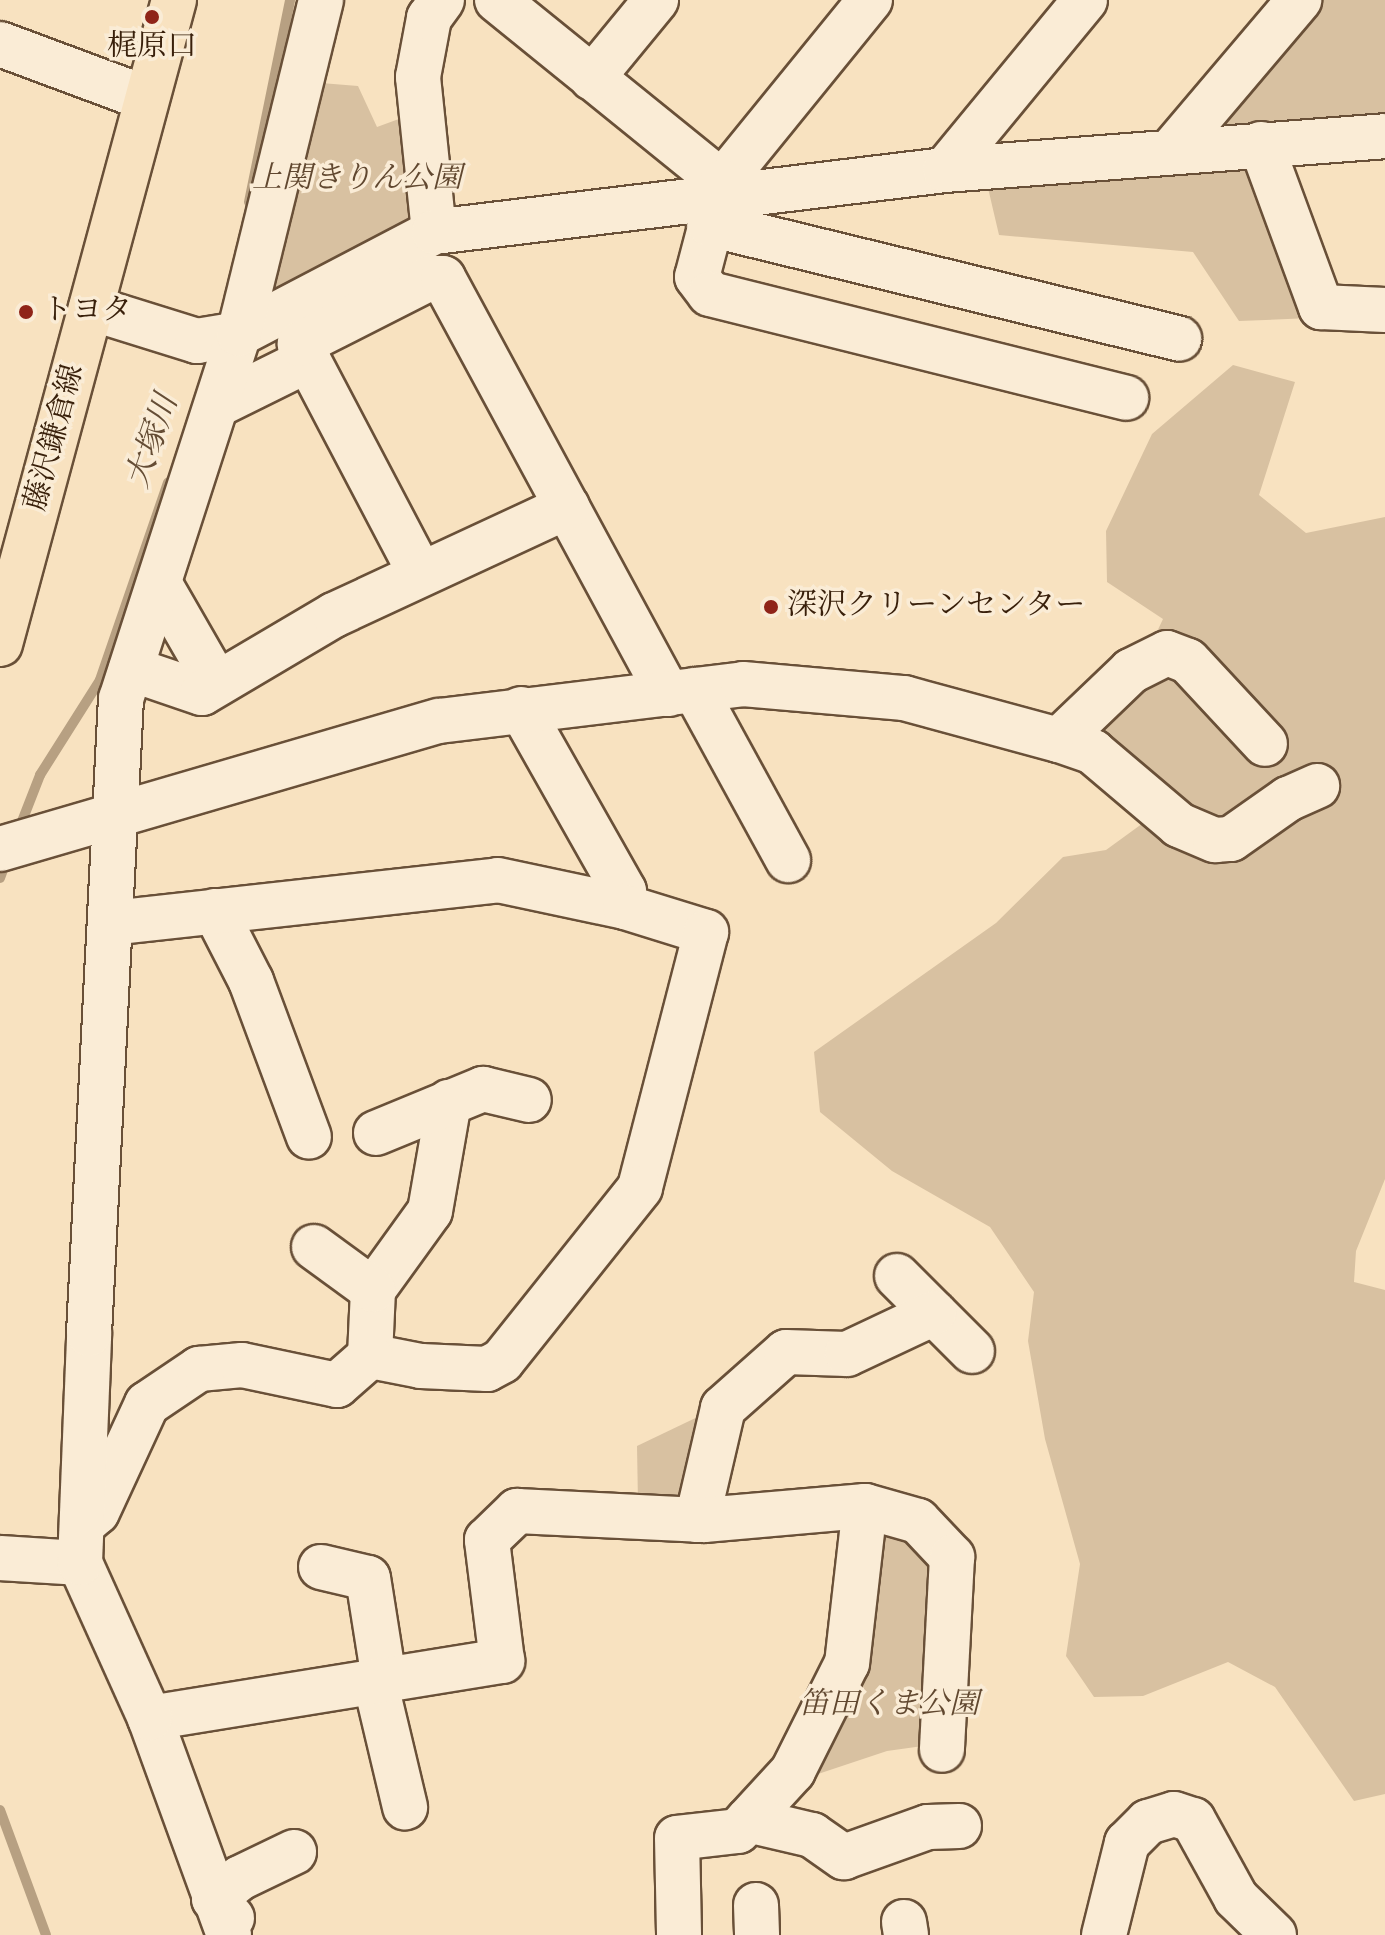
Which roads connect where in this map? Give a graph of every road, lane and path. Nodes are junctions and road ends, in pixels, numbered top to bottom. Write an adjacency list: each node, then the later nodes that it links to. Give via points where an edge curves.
1 (174, 0): 11 (main road, 藤沢鎌倉線)
2 (321, 0): 20 (street)
3 (442, 0): 17 (street, via 429,18 418,77)
4 (497, 0): 10 (street)
5 (656, 0): 10 (street)
6 (870, 0): 16 (street)
7 (1085, 0): 15 (street)
8 (1299, 0): 14 (street)
9 (0, 44): 11 (street)
10 (592, 78): 16 (street)
11 (145, 98): 18 (main road, 藤沢鎌倉線)
12 (1385, 136): 13 (street)
13 (1261, 144): 14 (street); 19 (street, via 1321,307)
14 (1172, 150): 15 (street)
15 (945, 170): 16 (street)
16 (716, 201): 17 (street); 21 (street); 23 (street, via 697,277 710,294)
17 (434, 232): 20 (street)
18 (91, 308): 20 (street, via 197,341); 28 (main road, 藤沢鎌倉線)
19 (1385, 310)
20 (250, 328): 22 (street); 24 (street)
21 (1179, 339)
22 (304, 352): 24 (street); 25 (street, via 430,278 443,278); 26 (street)
23 (1126, 398)
24 (217, 405): 27 (street)
25 (567, 507): 26 (street); 31 (street)
26 (420, 573): 30 (street, via 334,615)
27 (159, 583): 29 (street); 30 (street)
28 (0, 644)
29 (131, 669): 30 (street, via 202,693); 36 (street, via 121,699)
30 (217, 684)
31 (682, 692): 32 (street); 33 (street, via 743,684 904,698); 38 (street)
32 (521, 709): 36 (street, via 363,739); 39 (street, via 624,891)
33 (1059, 740): 34 (street, via 1131,671 1167,653 1188,661); 35 (street, via 1093,752 1197,837 1231,839 1288,799)
34 (1265, 744)
35 (1317, 786)
36 (116, 812): 37 (street); 41 (street)
37 (0, 849)
38 (788, 860)
39 (625, 907): 40 (street, via 498,880); 51 (street, via 708,936 640,1188 502,1361 487,1369 421,1366)
40 (215, 911): 41 (street); 45 (street, via 251,981)
41 (111, 923): 54 (street)
42 (529, 1100): 43 (street, via 483,1089)
43 (449, 1102): 44 (street); 48 (street, via 408,1219)
44 (376, 1133)
45 (309, 1137)
46 (314, 1247): 48 (street)
47 (897, 1276): 49 (street)
48 (373, 1290): 51 (street)
49 (934, 1313): 50 (street); 53 (street, via 847,1354 786,1352 723,1408)
50 (972, 1351)
51 (370, 1356): 54 (street, via 337,1385 242,1365 199,1369 147,1404)
52 (865, 1506): 53 (street); 59 (street, via 918,1521 952,1557); 62 (street, via 847,1663 793,1771)
53 (697, 1520): 57 (street, via 517,1511 487,1540 502,1661)
54 (80, 1545): 55 (street); 58 (street)
55 (0, 1558)
56 (321, 1567): 57 (street, via 368,1578)
57 (380, 1680): 58 (street); 60 (street)
58 (150, 1718): 64 (street)
59 (942, 1750)
60 (405, 1807)
61 (936, 1815): 62 (street, via 844,1857 812,1835)
62 (748, 1820): 66 (street, via 738,1831 677,1838)
63 (294, 1852): 64 (street, via 240,1878)
64 (221, 1917): 65 (street)
65 (247, 1935)
66 (679, 1935)
67 (1104, 1935): 68 (street, via 1127,1843 1148,1822 1174,1814 1193,1820 1236,1898)
68 (1274, 1935)

